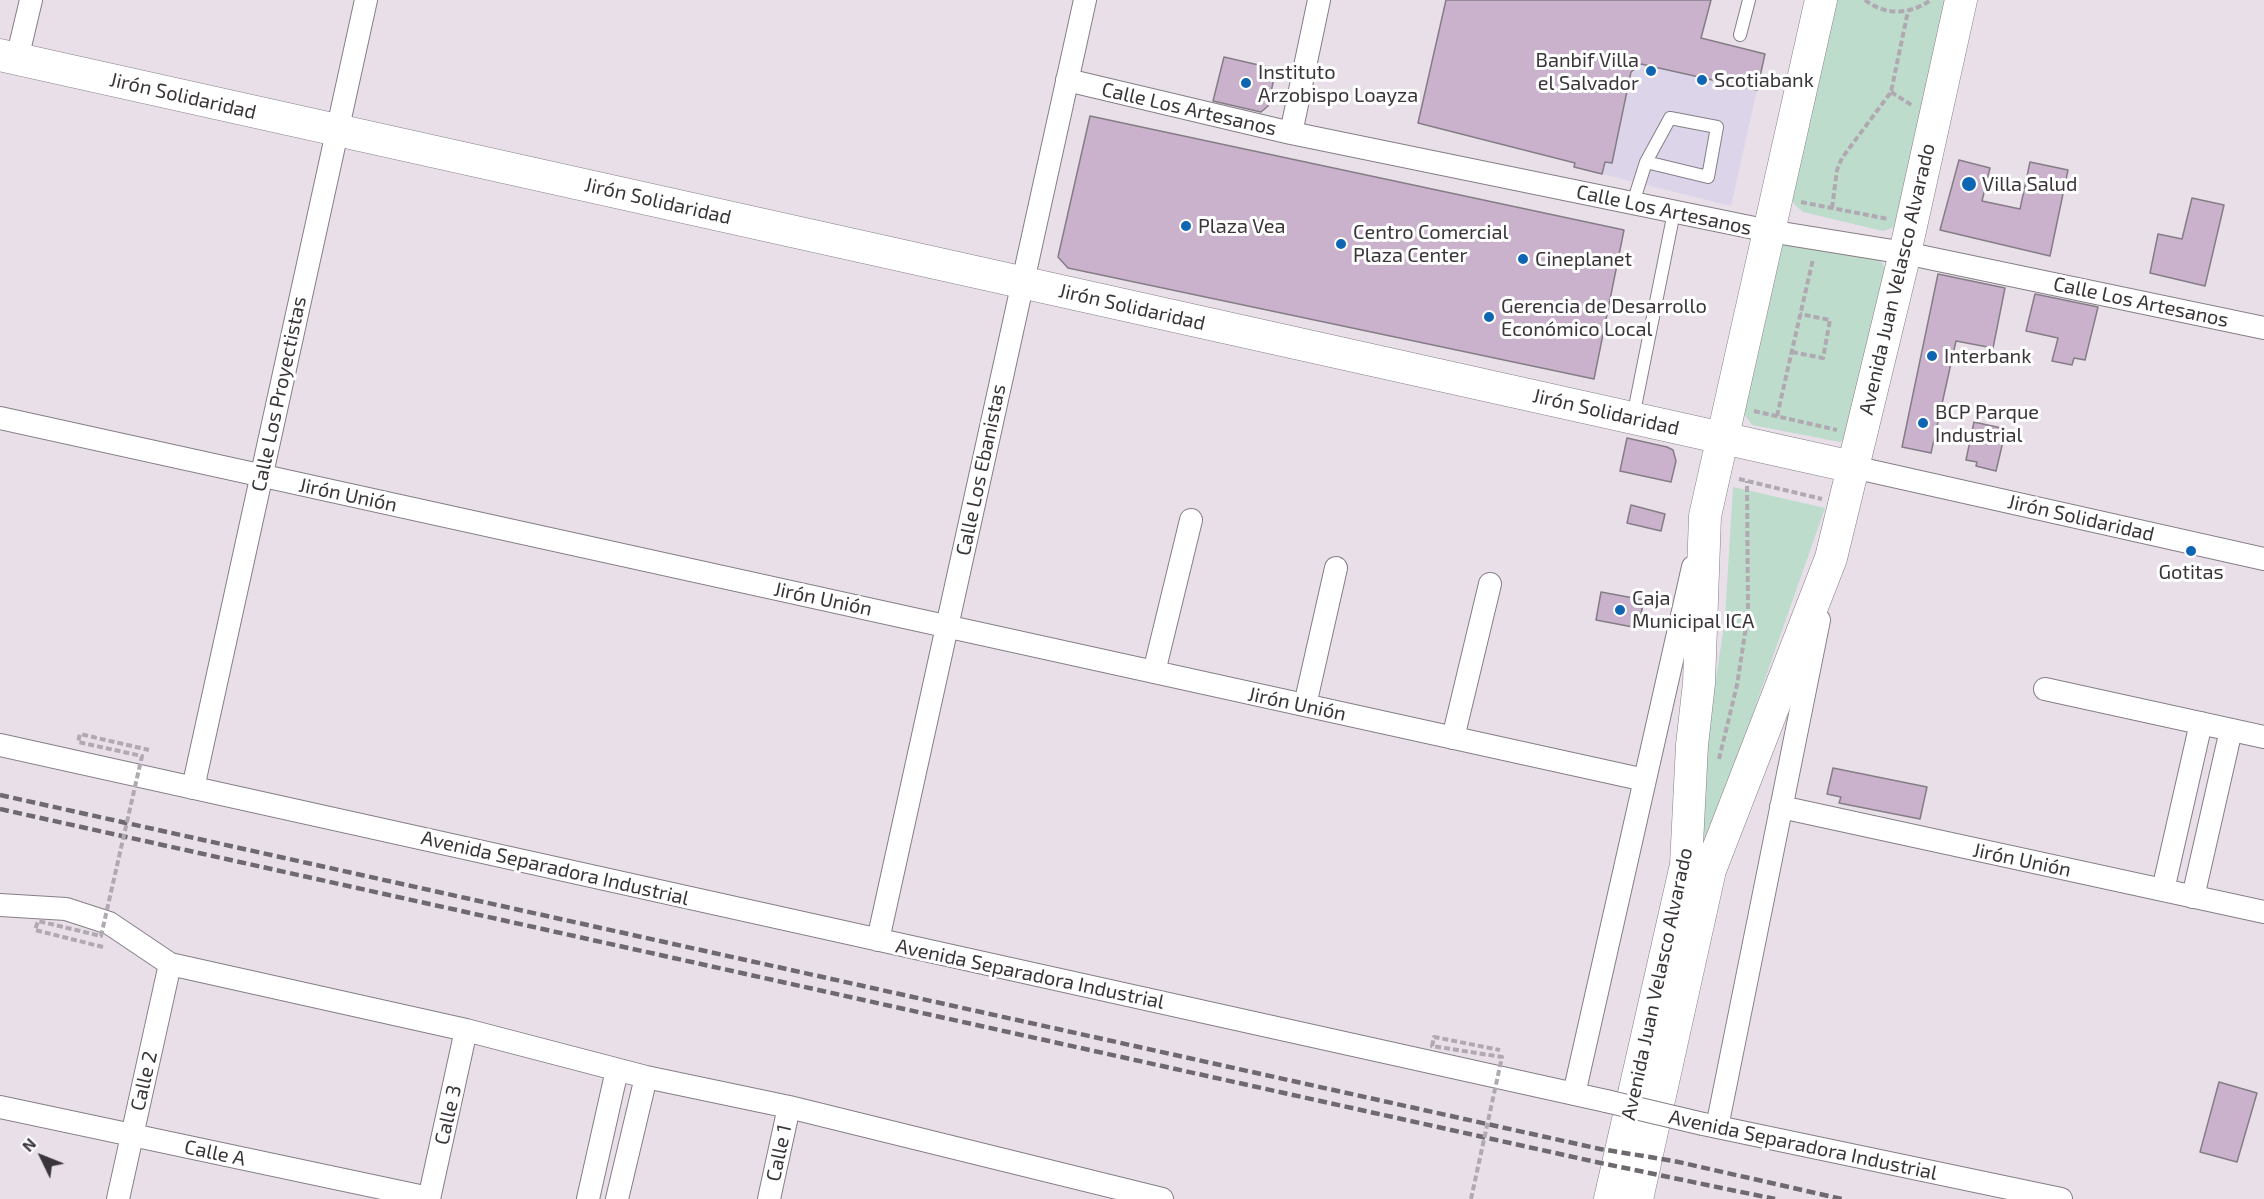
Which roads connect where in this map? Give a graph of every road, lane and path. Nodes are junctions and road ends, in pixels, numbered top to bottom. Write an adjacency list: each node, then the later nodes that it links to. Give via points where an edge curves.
1 (31, 0): 12 (street)
2 (366, 0): 14 (street, Calle Los Proyectistas)
3 (1085, 0): 13 (street, Calle Los Ebanistas)
4 (1319, 0): 15 (street)
5 (1749, 0): 11 (lane)
6 (1821, 0): 17 (main road, Avenida Juan Velasco Alvarado)
7 (1865, 0): 10 (path, via 1883,10)
8 (1931, 0): 10 (path)
9 (1961, 0): 22 (main road, Avenida Juan Velasco Alvarado)
10 (1908, 11): 19 (path, via 1891,92 1842,158)
11 (1740, 35)
12 (8, 57): 14 (main road, Jirón Solidaridad)
13 (1067, 80): 15 (street, Calle Los Artesanos); 24 (street, Calle Los Ebanistas)
14 (338, 130): 24 (main road, Jirón Solidaridad); 36 (street, Calle Los Proyectistas)
15 (1291, 133): 18 (street, Calle Los Artesanos)
16 (1646, 162): 16 (lane, via 1670,118 1717,127 1708,177); 18 (lane)
17 (1776, 198): 19 (path); 21 (main road, Avenida Juan Velasco Alvarado)
18 (1633, 203): 20 (street, Calle Los Artesanos)
19 (1832, 208): 22 (path)
20 (1674, 212): 21 (street, Calle Los Artesanos); 31 (lane)
21 (1769, 231): 22 (street, Calle Los Artesanos); 28 (main road, Avenida Juan Velasco Alvarado)
22 (1908, 238): 26 (street, Calle Los Artesanos); 32 (main road, Avenida Juan Velasco Alvarado)
23 (1813, 258): 25 (path)
24 (1023, 282): 31 (main road, Jirón Solidaridad); 44 (street, Calle Los Ebanistas)
25 (1800, 314): 27 (path); 27 (path, via 1830,320 1823,358)
26 (2264, 328)
27 (1792, 352): 29 (path)
28 (1730, 405): 29 (path); 33 (main road, Avenida Juan Velasco Alvarado)
29 (1777, 416): 32 (path)
30 (0, 418): 36 (street, Jirón Unión)
31 (1632, 418): 33 (main road, Jirón Solidaridad)
32 (1861, 435): 34 (main road, Avenida Juan Velasco Alvarado)
33 (1722, 438): 34 (main road, Jirón Solidaridad); 35 (main road, Avenida Juan Velasco Alvarado)
34 (1853, 467): 37 (main road, Avenida Juan Velasco Alvarado); 41 (street, Jirón Solidaridad)
35 (1714, 473): 37 (path); 38 (main road, Avenida Juan Velasco Alvarado)
36 (262, 476): 44 (street, Jirón Unión); 55 (street, Calle Los Proyectistas)
37 (1844, 505): 40 (main road, Avenida Juan Velasco Alvarado)
38 (1705, 516): 54 (street, Avenida Juan Velasco Alvarado); 81 (main road, Avenida Juan Velasco Alvarado, via 1699,683 1686,866)
39 (1191, 520): 45 (street)
40 (1831, 558): 56 (street, Avenida Juan Velasco Alvarado); 82 (main road, Avenida Juan Velasco Alvarado, via 1710,870)
41 (2264, 559)
42 (1336, 568): 47 (street)
43 (1490, 584): 51 (street)
44 (947, 626): 45 (street, Jirón Unión); 61 (street, Calle Los Ebanistas)
45 (1154, 672): 47 (street, Jirón Unión)
46 (2044, 689): 48 (street)
47 (1305, 705): 51 (street, Jirón Unión)
48 (2201, 723): 49 (street); 57 (street)
49 (2231, 730): 50 (street); 58 (street)
50 (2264, 737)
51 (1453, 738): 54 (street, Jirón Unión)
52 (0, 745): 55 (street, Avenida Separadora Industrial)
53 (149, 750): 62 (path, bridge, via 80,734 78,742 142,756 101,936 38,921 35,930)
54 (1645, 780): 68 (street, Avenida Juan Velasco Alvarado)
55 (193, 788): 61 (street, Avenida Separadora Industrial)
56 (1781, 807): 57 (street, Jirón Unión); 71 (street, Avenida Juan Velasco Alvarado)
57 (2163, 890): 58 (street, Jirón Unión)
58 (2193, 897): 60 (street, Jirón Unión)
59 (0, 905): 63 (street, via 66,909 109,923)
60 (2264, 912)
61 (878, 940): 68 (street, Avenida Separadora Industrial)
62 (103, 947)
63 (170, 964): 64 (street); 72 (street, Calle 2)
64 (466, 1030): 66 (street); 74 (street, Calle 3)
65 (1500, 1050): 80 (path, bridge, via 1434,1037 1432,1046 1502,1057)
66 (617, 1070): 67 (street); 76 (street)
67 (646, 1077): 70 (street); 77 (street)
68 (1574, 1094): 71 (street, Avenida Separadora Industrial, bridge)
69 (0, 1107): 72 (street, Calle A)
70 (789, 1107): 73 (street); 78 (street, Calle 1)
71 (1710, 1126): 83 (street, Avenida Separadora Industrial)
72 (132, 1135): 74 (street, Calle A); 75 (street, Calle 2)
73 (1091, 1191): 79 (street)
74 (429, 1198)
75 (117, 1199)
76 (588, 1199)
77 (617, 1199)
78 (769, 1199)
79 (1162, 1199)
80 (1471, 1199)
81 (1610, 1199)
82 (1637, 1199)
83 (2061, 1199)

